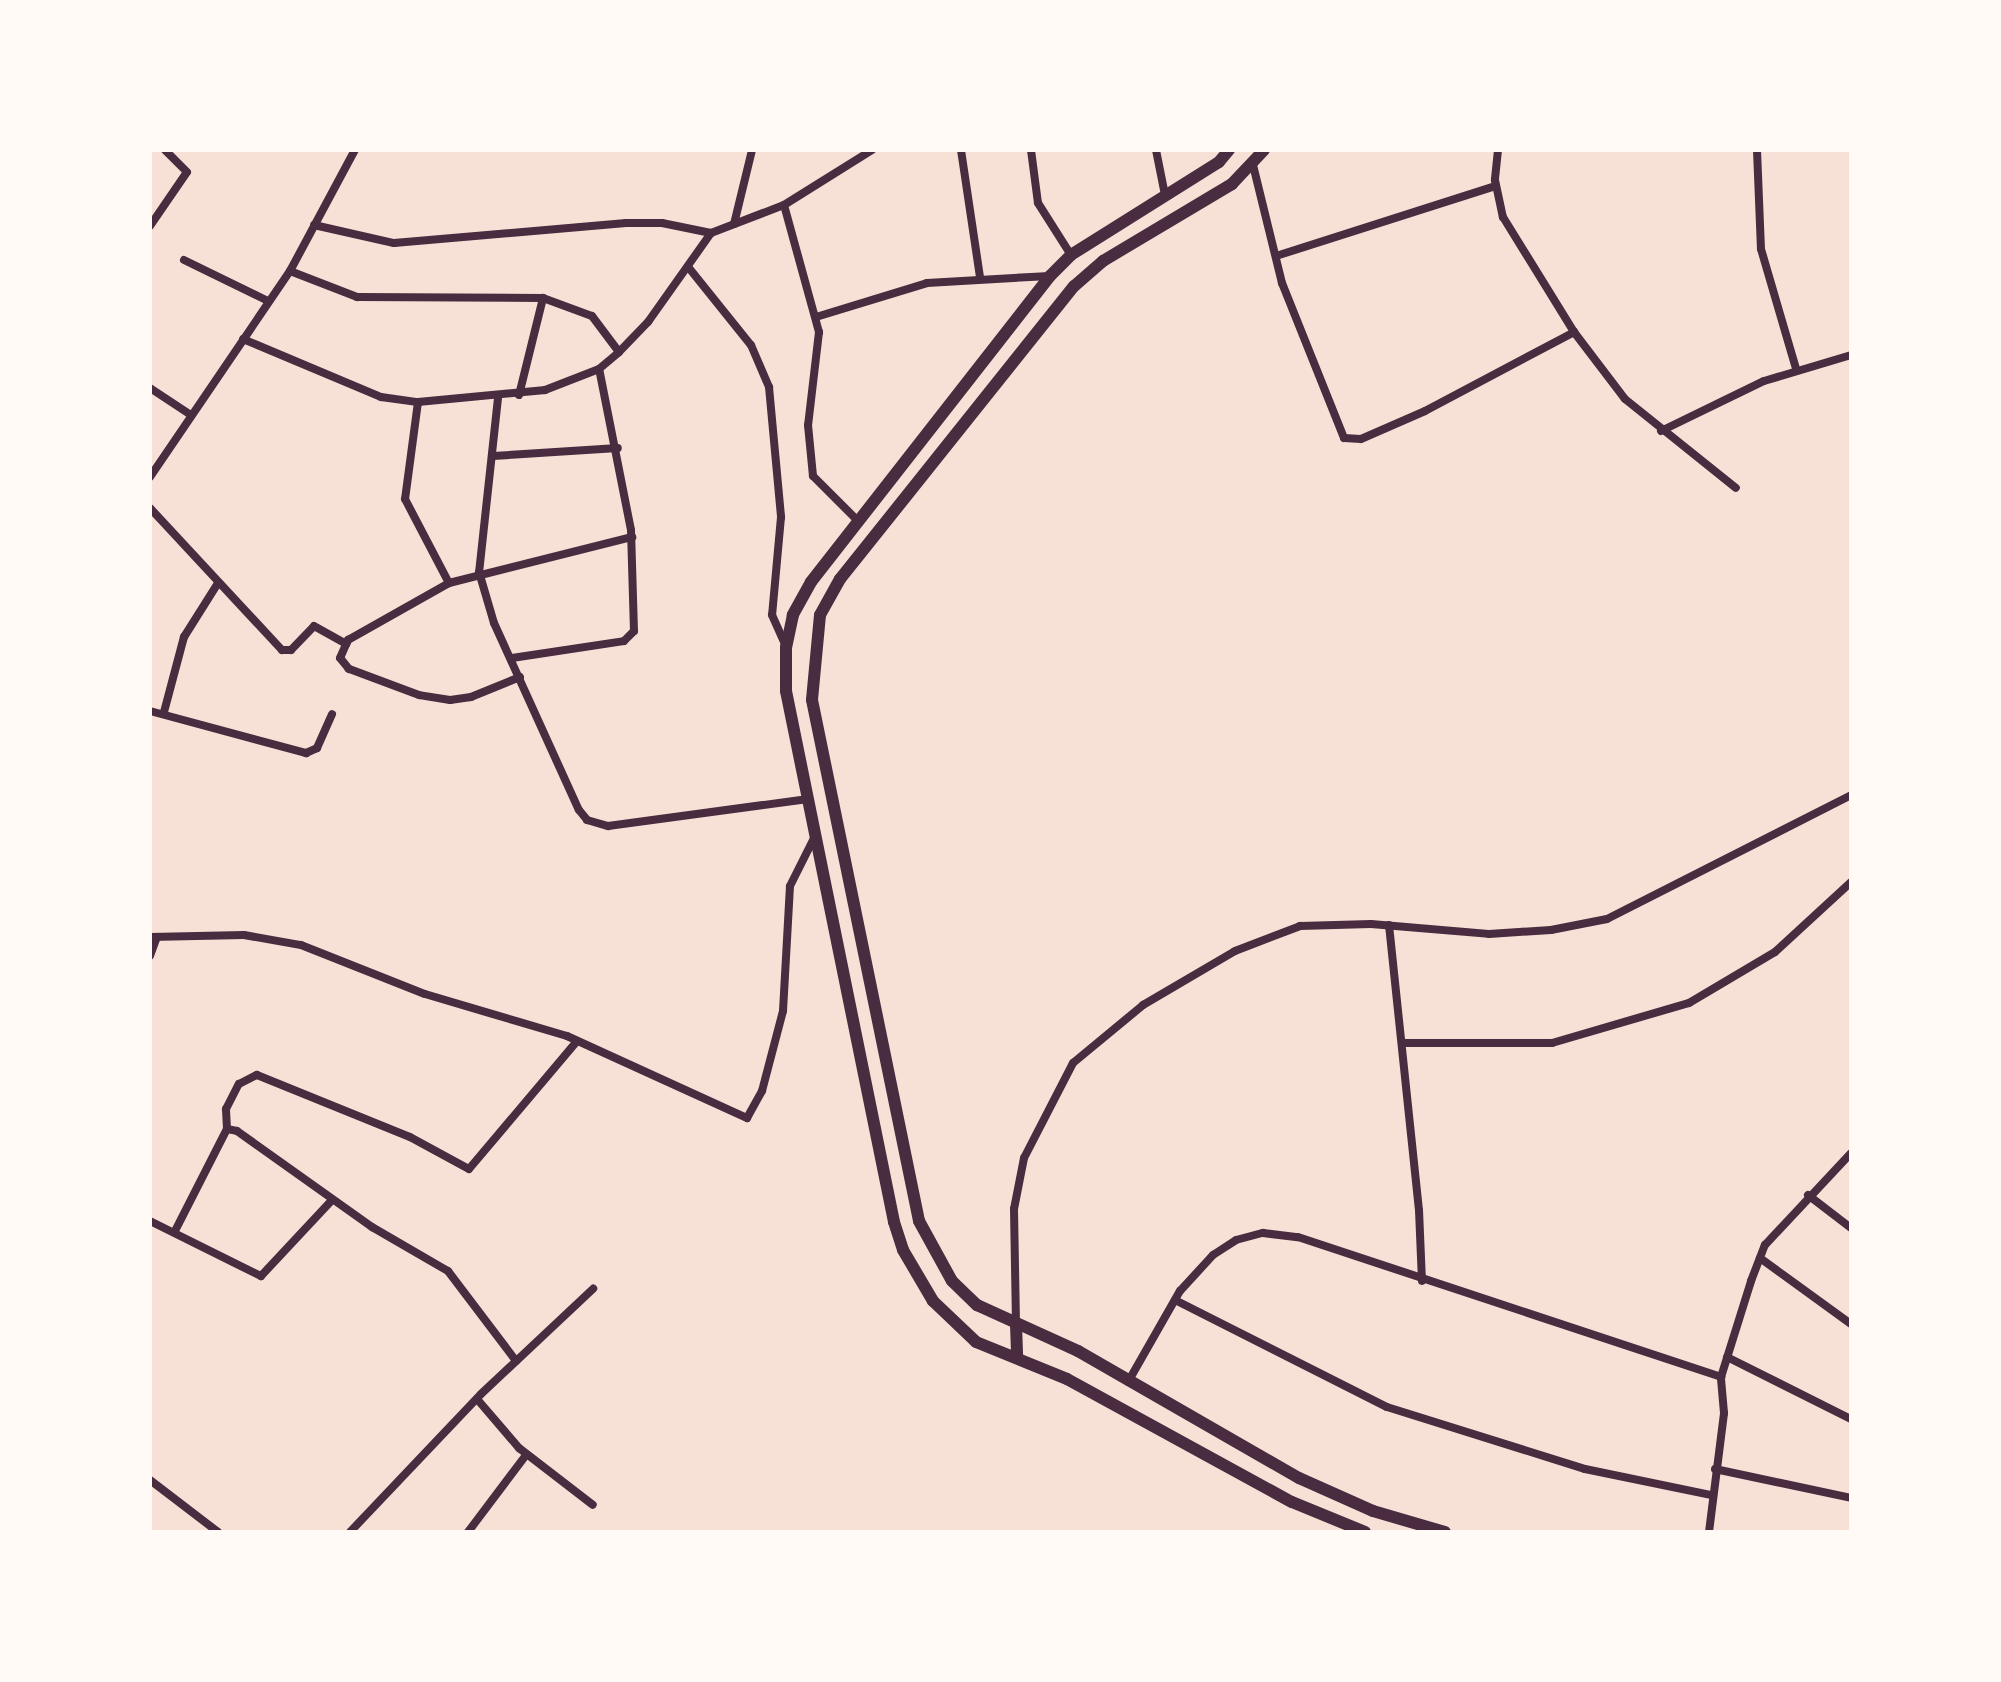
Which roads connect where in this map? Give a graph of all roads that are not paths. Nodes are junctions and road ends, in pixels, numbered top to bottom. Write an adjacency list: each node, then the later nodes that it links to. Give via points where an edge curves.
1 (165, 150): 22 (street, via 187,172)
2 (355, 150): 21 (street)
3 (752, 150): 20 (street)
4 (847, 150): 13 (street)
5 (872, 150): 13 (street)
6 (961, 150): 30 (street)
7 (1031, 150): 24 (street, via 1038,203)
8 (1156, 150): 18 (street)
9 (1229, 150): 14 (street)
10 (1264, 150): 15 (street)
11 (1498, 150): 17 (street)
12 (1757, 150): 39 (street, via 1761,249)
13 (852, 160): 19 (street)
14 (1219, 162): 16 (street); 18 (street)
15 (1253, 165): 16 (street); 25 (street)
16 (1232, 184): 63 (street, via 1103,261 1074,286 840,579 820,615 813,652 812,700)
17 (1495, 186): 25 (street); 34 (street, via 1503,217)
18 (1165, 195): 24 (street)
19 (784, 205): 20 (street); 33 (street)
20 (734, 224): 23 (street)
21 (314, 225): 23 (street, via 394,243 626,223 662,223); 28 (street)
22 (150, 226)
23 (711, 233): 27 (street)
24 (1071, 255): 29 (street)
25 (1276, 256): 34 (street, via 1339,431 1352,441 1425,411)
26 (184, 260): 32 (street)
27 (689, 268): 36 (street); 57 (street, via 751,345 769,387 781,517 772,615)
28 (290, 271): 31 (street, via 357,297); 32 (street)
29 (1050, 276): 30 (street); 51 (street)
30 (980, 277): 33 (street, via 895,290)
31 (543, 298): 36 (street, via 592,316); 41 (street)
32 (268, 301): 35 (street)
33 (816, 317): 51 (street, via 819,349 808,452 813,476)
34 (1574, 332): 45 (street, via 1625,399)
35 (243, 339): 43 (street, via 347,387); 44 (street)
36 (619, 352): 38 (street)
37 (1851, 355): 39 (street)
38 (599, 369): 41 (street); 46 (street)
39 (1796, 369): 45 (street)
40 (150, 388): 44 (street)
41 (519, 395): 42 (street)
42 (498, 398): 43 (street); 47 (street)
43 (418, 402): 55 (street, via 405,499)
44 (191, 415): 48 (street)
45 (1661, 431): 49 (street)
46 (618, 448): 47 (street); 52 (street)
47 (493, 456): 53 (street)
48 (150, 477)
49 (1736, 488)
50 (150, 508): 54 (street)
51 (858, 521): 57 (street, via 801,598)
52 (632, 537): 53 (street); 58 (street, via 630,637)
53 (479, 572): 55 (street); 58 (street)
54 (218, 583): 56 (street, via 282,650 291,650 314,626); 61 (street, via 184,637)
55 (449, 583): 56 (street)
56 (346, 644): 59 (street, via 342,664 419,695 460,699)
57 (786, 647): 65 (street, via 786,691)
58 (512, 658): 59 (street)
59 (520, 677): 65 (street, via 579,810 598,824)
60 (150, 711): 61 (street)
61 (164, 712): 62 (street, via 306,753 317,748)
62 (332, 714)
63 (829, 795): 65 (street); 84 (street, via 919,1221 952,1281 977,1305)
64 (1850, 797): 68 (street, via 1607,919 1489,934)
65 (808, 799): 66 (street)
66 (816, 835): 71 (street, via 790,886 783,1011 750,1117); 86 (street, via 903,1250 924,1289 953,1323 976,1342)
67 (1851, 882): 72 (street, via 1775,952 1689,1003 1552,1043)
68 (1389, 925): 72 (street); 84 (street, via 1300,926 1235,951 1143,1005 1073,1063 1024,1158 1014,1209)
69 (153, 937): 70 (street); 71 (street, via 244,935 301,945 425,994)
70 (150, 956)
71 (577, 1041): 73 (street, via 469,1169 410,1137 257,1075 239,1084 226,1109)
72 (1403, 1043): 81 (street)
73 (227, 1129): 76 (street, via 248,1138); 79 (street)
74 (1851, 1153): 75 (street)
75 (1808, 1195): 78 (street); 80 (street)
76 (332, 1200): 79 (street, via 261,1276); 88 (street, via 448,1271)
77 (150, 1221): 79 (street)
78 (1851, 1228)
79 (175, 1231)
80 (1760, 1258): 85 (street); 87 (street)
81 (1422, 1281): 83 (street, via 1298,1237 1263,1233 1236,1240 1213,1255); 89 (street)
82 (593, 1289): 88 (street)
83 (1175, 1300): 90 (street); 97 (street, via 1387,1407 1585,1469)
84 (1016, 1324): 86 (street); 90 (street, via 1078,1351)
85 (1851, 1324)
86 (1017, 1357): 92 (street)
87 (1727, 1357): 89 (street); 93 (street)
88 (516, 1361): 91 (street)
89 (1721, 1377): 95 (street, via 1724,1413)
90 (1128, 1382): 92 (street); 104 (street, via 1323,1490)
91 (477, 1399): 94 (street); 101 (street)
92 (1114, 1404): 103 (street, via 1292,1502)
93 (1851, 1419)
94 (526, 1455): 99 (street); 102 (street)
95 (1715, 1469): 97 (street); 98 (street)
96 (150, 1480): 100 (street)
97 (1710, 1495): 105 (street)
98 (1851, 1498)
99 (593, 1505)
100 (218, 1532)
101 (350, 1532)
102 (468, 1532)
103 (1365, 1532)
104 (1445, 1532)
105 (1709, 1532)

